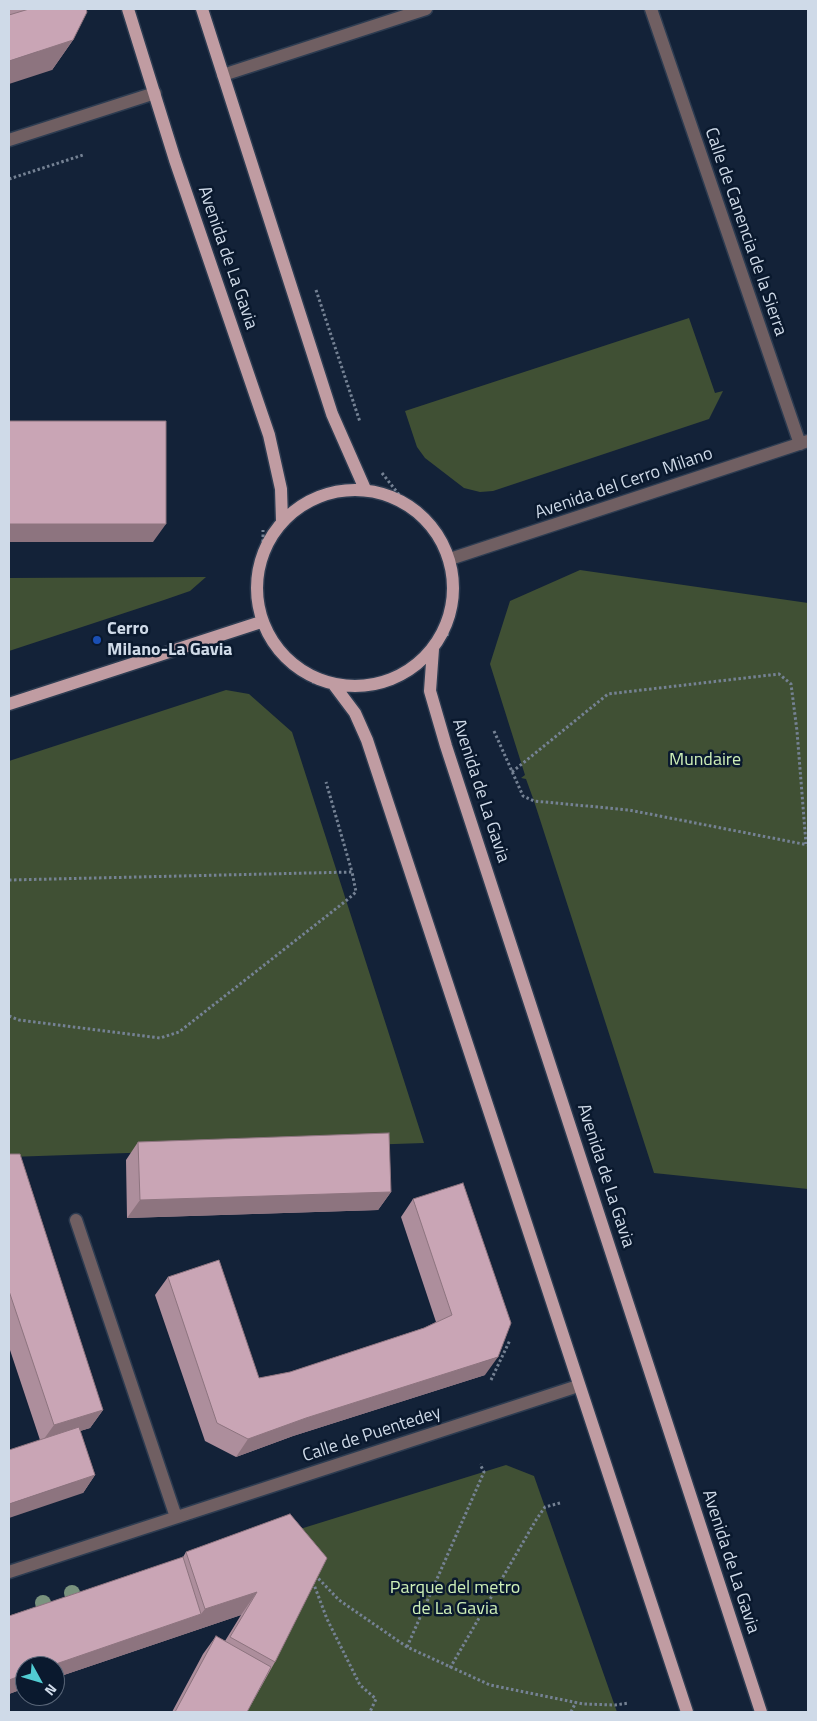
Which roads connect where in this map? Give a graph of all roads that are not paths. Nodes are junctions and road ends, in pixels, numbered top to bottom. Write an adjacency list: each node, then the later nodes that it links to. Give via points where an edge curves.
1 (128, 9): 6 (main road, Avenida de La Gavia)
2 (202, 9): 5 (main road)
3 (426, 9): 5 (street)
4 (651, 9): 8 (street, Calle de Canencia de la Sierra)
5 (223, 75): 9 (main road, via 332,414)
6 (155, 92): 7 (street); 10 (main road, Avenida de La Gavia, via 269,435 281,488)
7 (9, 140)
8 (804, 442): 11 (street, Avenida del Cerro Milano)
9 (365, 489): 10 (main road, via 334,490 306,502); 11 (main road, via 404,500 435,528)
10 (282, 521): 12 (main road, via 263,552 256,588)
11 (450, 559): 13 (main road, via 454,594 448,623)
12 (261, 622): 14 (main road, via 274,645 290,663 310,677); 15 (main road)
13 (433, 649): 14 (main road, via 405,674 370,686); 21 (main road, Avenida de La Gavia, via 430,690 446,746)
14 (334, 685): 17 (main road, via 355,713 367,740)
15 (9, 704)
16 (76, 1220): 18 (street)
17 (578, 1386): 18 (street, Calle de Puentedey); 20 (main road)
18 (176, 1517): 19 (street, Calle de Puentedey)
19 (9, 1572)
20 (687, 1712)
21 (761, 1712)

